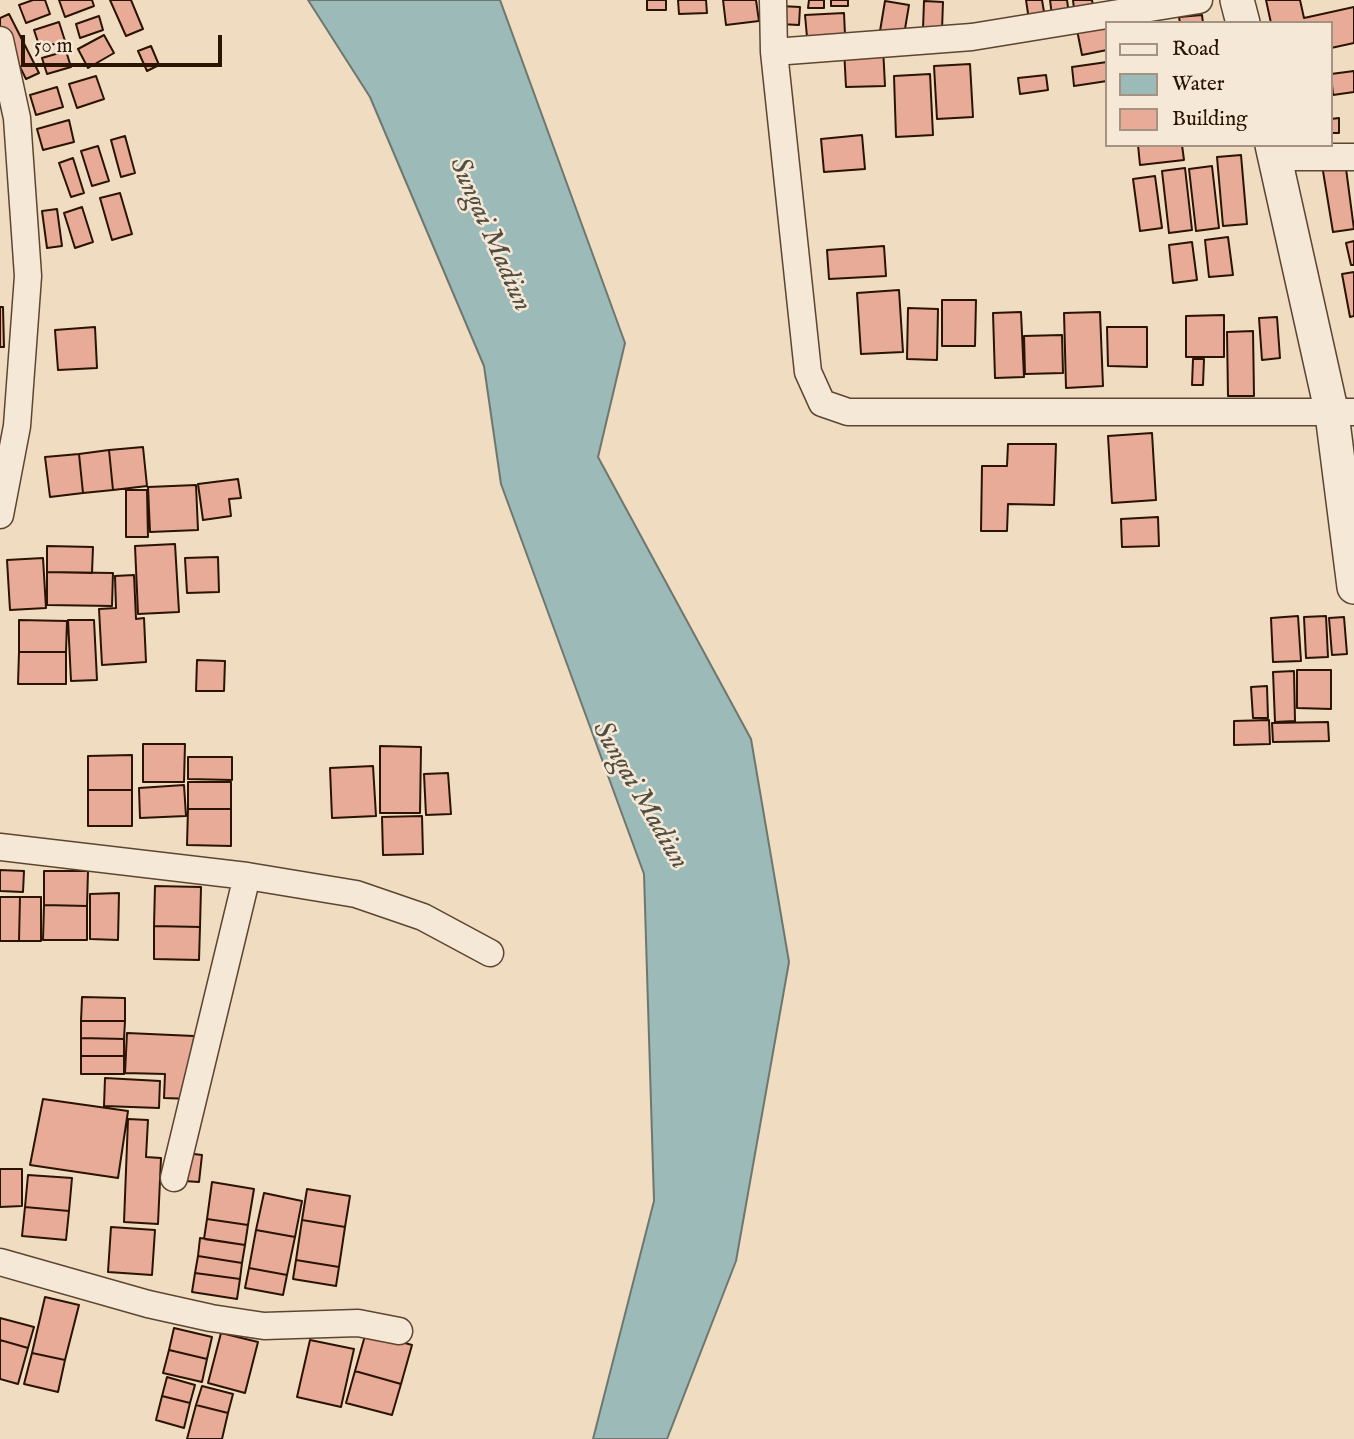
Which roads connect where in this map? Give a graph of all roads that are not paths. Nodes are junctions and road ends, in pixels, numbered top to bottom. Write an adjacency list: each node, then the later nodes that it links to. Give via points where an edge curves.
1 (773, 0): 6 (street)
2 (1199, 0): 6 (street, via 972,37)
3 (1237, 0): 4 (street)
4 (1242, 21)
5 (0, 40): 10 (street, via 17,118 28,275 17,426)
6 (775, 52): 9 (street, via 808,372 822,403 848,412)
7 (1274, 151): 8 (street); 9 (street)
8 (1354, 157)
9 (1343, 413): 11 (street)
10 (0, 515)
11 (1354, 587)
12 (0, 847): 13 (street)
13 (247, 876): 14 (street, via 356,894 423,917); 15 (street)
14 (490, 953)
15 (174, 1178)
16 (0, 1262): 17 (street, via 211,1318 264,1326 358,1323)
17 (399, 1331)

